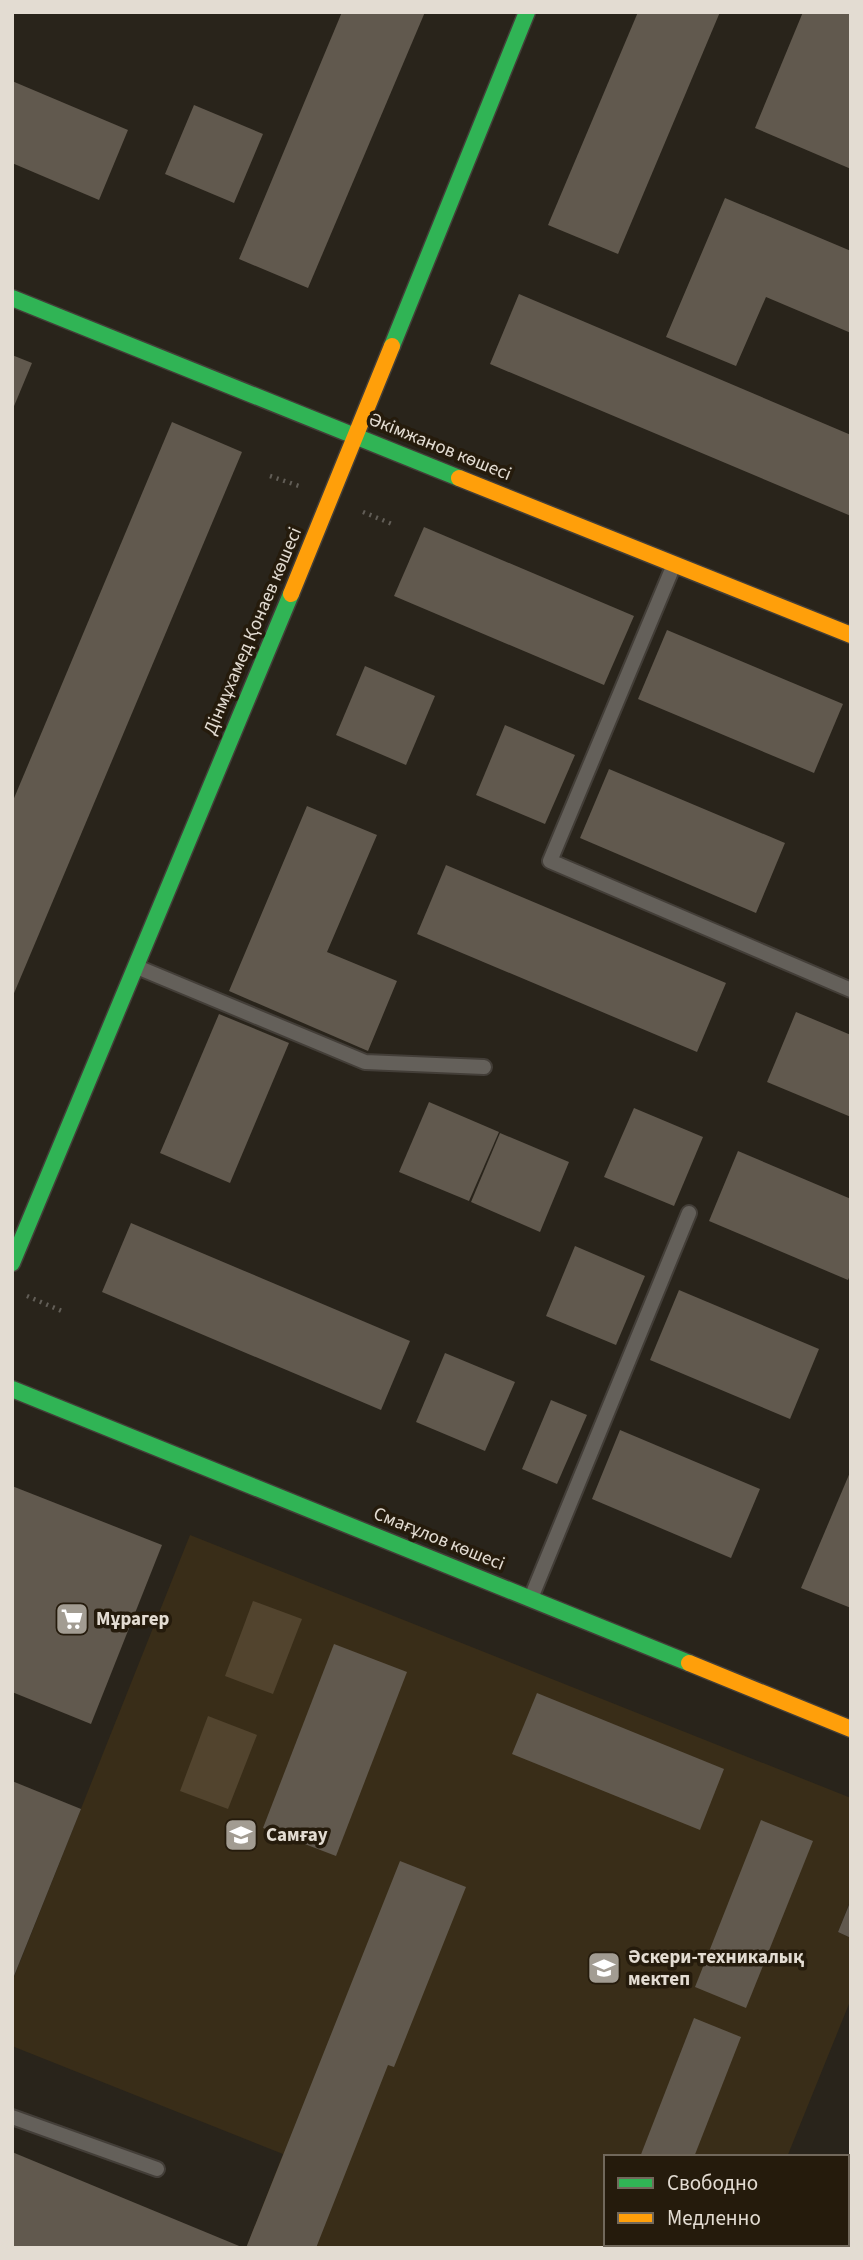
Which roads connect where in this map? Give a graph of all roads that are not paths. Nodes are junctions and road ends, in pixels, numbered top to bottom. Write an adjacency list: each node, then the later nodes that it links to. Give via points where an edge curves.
1 (527, 12): 3 (street, Дінмұхамед Қонаев көшесі)
2 (12, 298): 3 (street, Әкімжанов көшесі)
3 (356, 435): 4 (street, Әкімжанов көшесі); 6 (street, Дінмұхамед Қонаев көшесі)
4 (674, 565): 5 (street, Әкімжанов көшесі); 7 (lane, via 551,861)
5 (851, 635)
6 (136, 967): 8 (lane, via 365,1062); 10 (street, Дінмұхамед Қонаев көшесі)
7 (851, 990)
8 (484, 1067)
9 (689, 1213): 12 (lane)
10 (12, 1263)
11 (12, 1389): 12 (street, Смағұлов көшесі)
12 (531, 1599): 13 (street, Смағұлов көшесі)
13 (851, 1729)
14 (12, 2117): 15 (lane)
15 (157, 2169)

